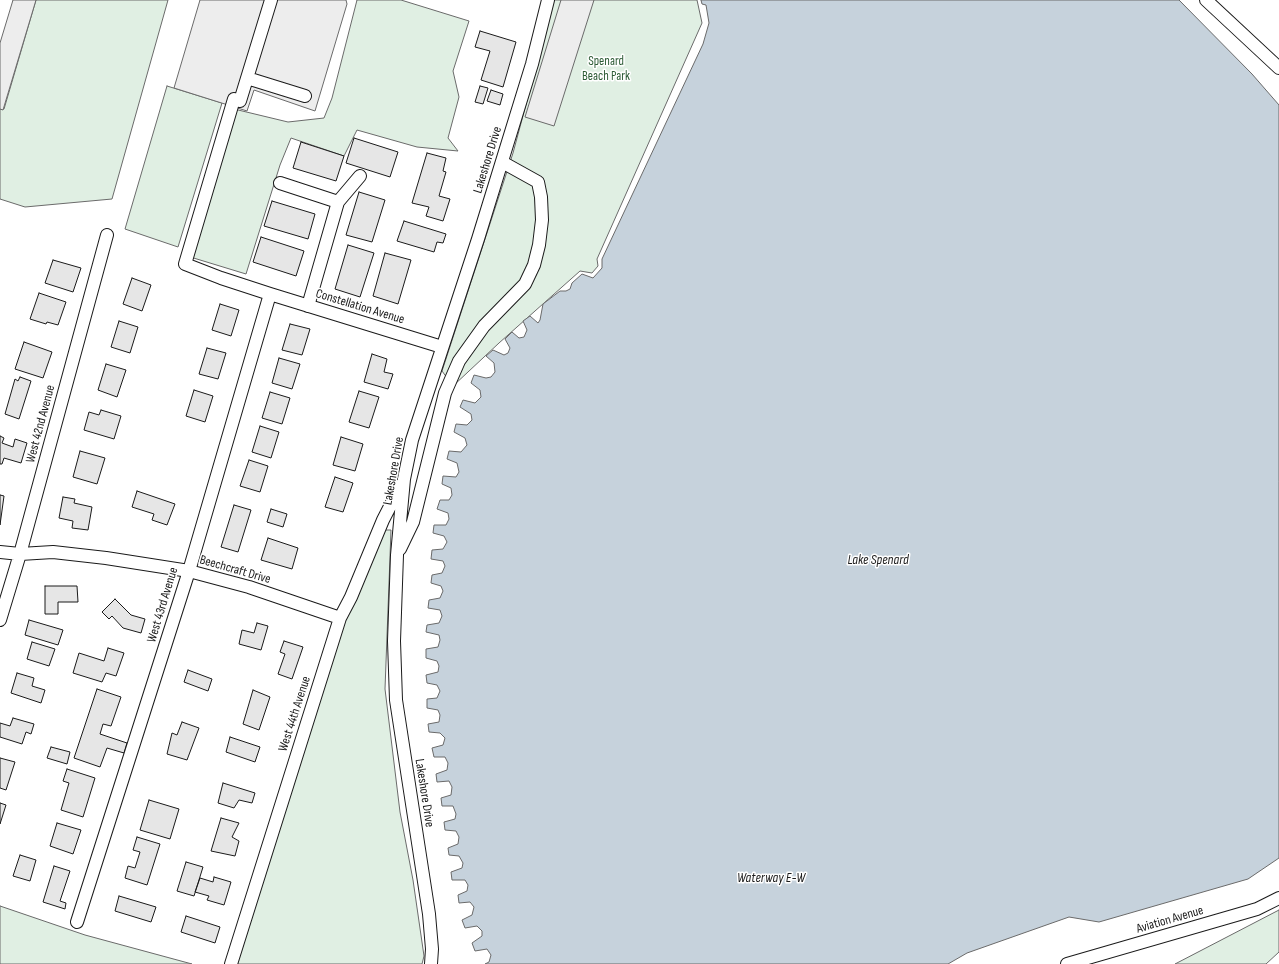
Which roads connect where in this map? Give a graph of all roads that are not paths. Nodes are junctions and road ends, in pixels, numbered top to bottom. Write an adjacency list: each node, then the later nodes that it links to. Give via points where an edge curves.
1 (271, 0): 5 (street)
2 (548, 0): 7 (street, Lakeshore Drive, via 532,64)
3 (1206, 0): 4 (street)
4 (1279, 68)
5 (247, 78): 6 (street); 12 (street, Constellation Avenue, via 237,100 184,264)
6 (305, 96)
7 (502, 162): 14 (street, Lakeshore Drive); 18 (street, via 538,182 542,220 534,265 525,284 484,326 459,362 445,393 413,522)
8 (360, 176): 10 (street)
9 (280, 183): 10 (street)
10 (338, 202): 13 (street)
11 (107, 235): 17 (street, West 42nd Avenue)
12 (270, 294): 13 (street, Constellation Avenue); 19 (street, West 43rd Avenue)
13 (308, 306): 14 (street, Constellation Avenue)
14 (442, 347): 15 (street, Lakeshore Drive, via 412,440)
15 (404, 479): 18 (street, Lakeshore Drive); 20 (street, West 44th Avenue)
16 (0, 552): 17 (street, Beechcraft Drive)
17 (20, 554): 19 (street, Beechcraft Drive, via 53,552); 21 (street, West 42nd Avenue)
18 (397, 555): 25 (street, Lakeshore Drive, via 394,641 396,700 429,914)
19 (189, 571): 20 (street, Beechcraft Drive, via 249,587); 23 (street, West 43rd Avenue)
20 (340, 618): 24 (street, West 44th Avenue)
21 (0, 620)
22 (1279, 898): 26 (street, Aviation Avenue, via 1257,909)
23 (77, 922)
24 (231, 964)
25 (431, 964)
26 (1067, 964)

